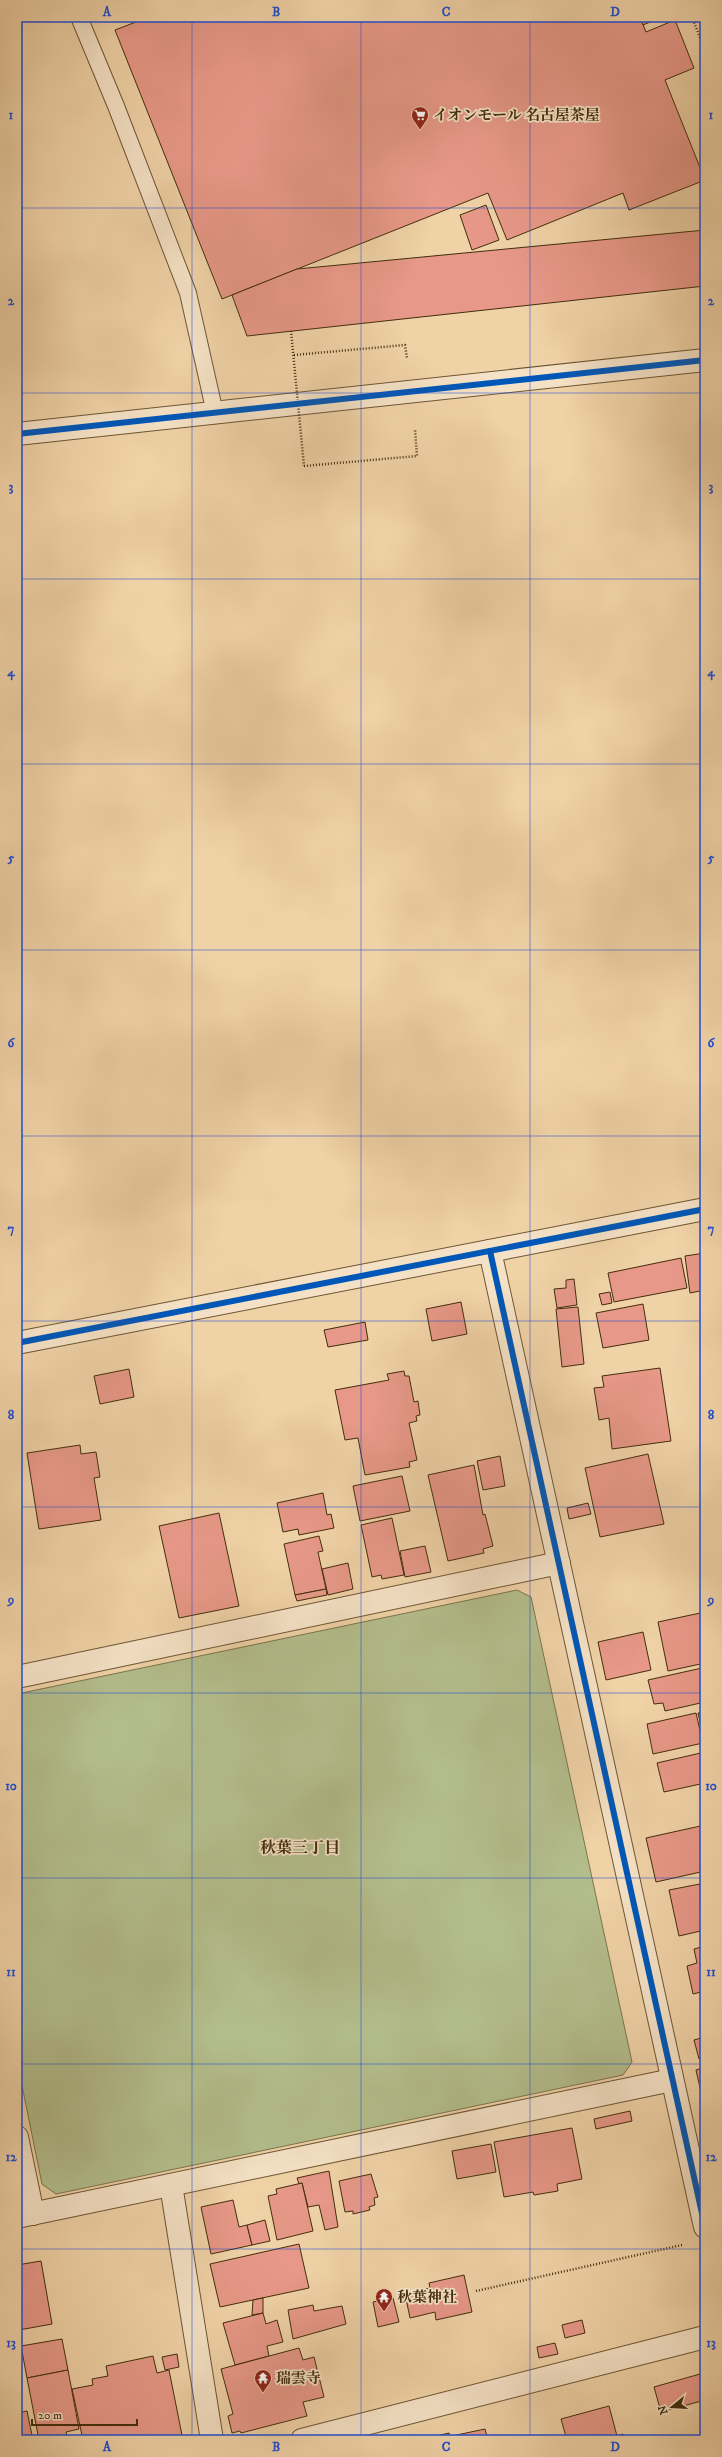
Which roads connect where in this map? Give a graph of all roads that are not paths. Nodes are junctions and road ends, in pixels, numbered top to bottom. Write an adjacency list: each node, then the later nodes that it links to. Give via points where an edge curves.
1 (79, 17): 3 (lane, via 188,293)
2 (705, 360): 3 (street)
3 (215, 413): 4 (street)
4 (17, 434)
5 (705, 1209): 6 (street)
6 (490, 1251): 7 (street); 8 (street)
7 (17, 1343)
8 (559, 1563): 9 (street); 10 (street)
9 (17, 1677)
10 (672, 2080): 12 (street); 14 (street)
11 (17, 2137): 13 (street)
12 (171, 2185): 13 (street); 16 (street)
13 (25, 2216)
14 (705, 2227)
15 (705, 2337): 17 (street)
16 (212, 2440)
17 (302, 2440)

